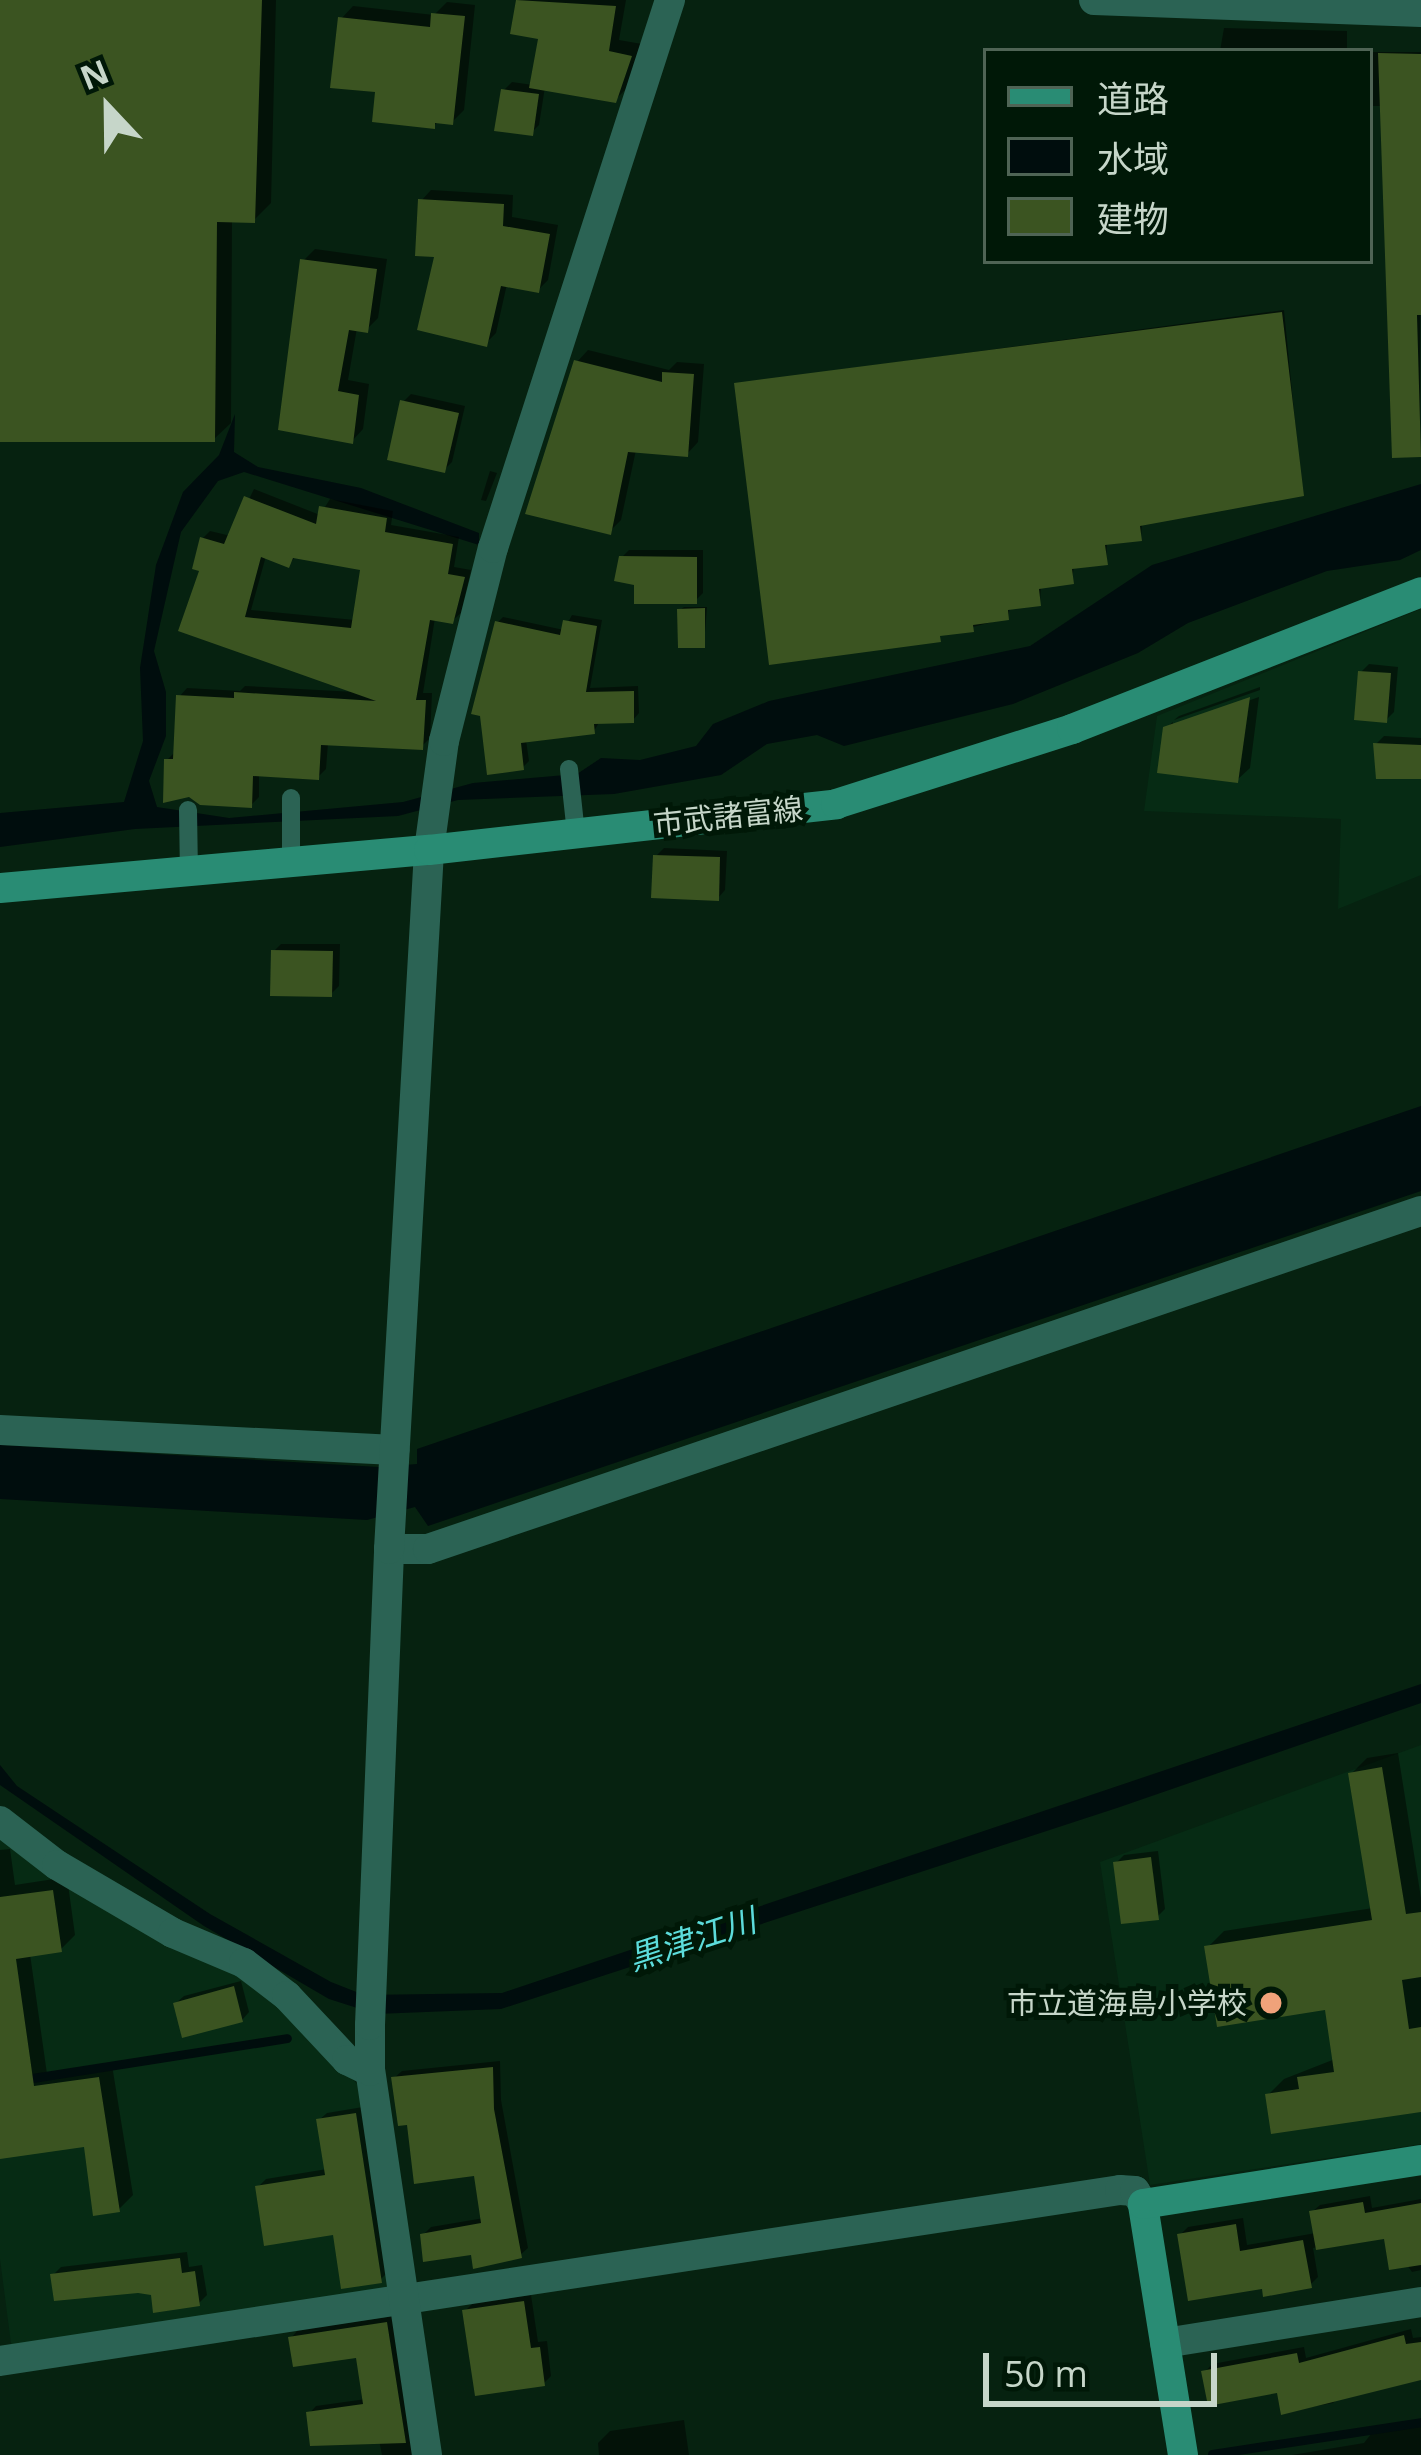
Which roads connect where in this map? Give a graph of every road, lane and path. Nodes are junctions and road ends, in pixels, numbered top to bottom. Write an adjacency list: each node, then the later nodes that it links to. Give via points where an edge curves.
1 (670, 0): 10 (street, via 493,548)
2 (1094, 0): 3 (street)
3 (1421, 12)
4 (1421, 592): 8 (main road, 市武諸富線, via 1072,729 836,804)
5 (569, 769): 8 (lane)
6 (291, 798): 9 (lane)
7 (188, 809): 11 (lane)
8 (575, 819): 10 (main road, 市武諸富線)
9 (291, 847): 10 (main road, 市武諸富線); 11 (main road, 市武諸富線)
10 (429, 850): 15 (street)
11 (189, 871): 12 (main road, 市武諸富線)
12 (0, 889)
13 (1421, 1211): 16 (street, via 428,1549)
14 (0, 1430): 15 (street)
15 (394, 1450): 16 (street)
16 (390, 1537): 18 (street)
17 (0, 1821): 18 (street, via 173,1933 244,1963 347,2060)
18 (370, 2071): 21 (street)
19 (1421, 2160): 20 (main road)
20 (1143, 2204): 21 (street, via 1135,2192 1120,2190); 23 (main road)
21 (403, 2299): 24 (street); 25 (street)
22 (1421, 2302): 23 (street)
23 (1165, 2343): 26 (main road)
24 (0, 2361)
25 (427, 2455)
26 (1183, 2455)

